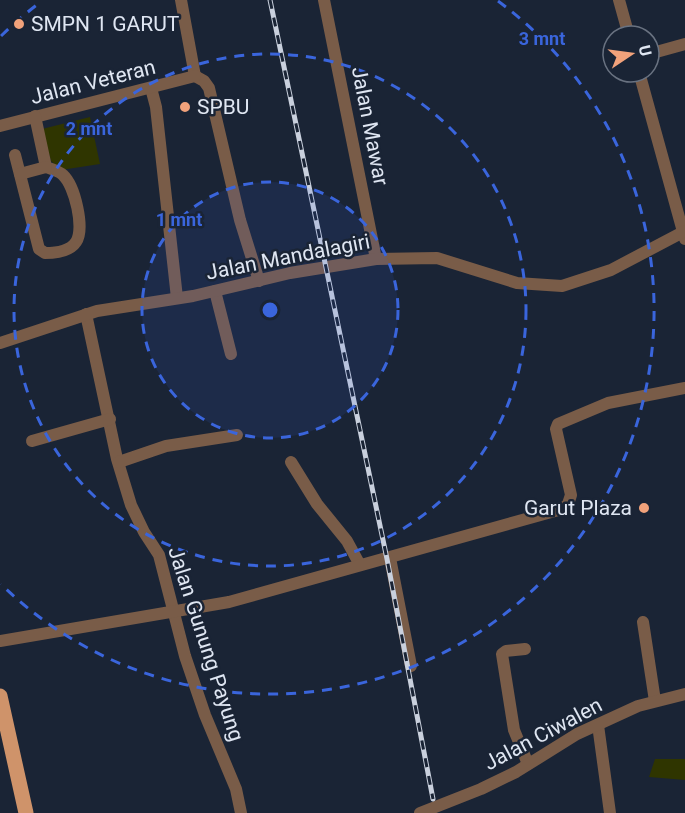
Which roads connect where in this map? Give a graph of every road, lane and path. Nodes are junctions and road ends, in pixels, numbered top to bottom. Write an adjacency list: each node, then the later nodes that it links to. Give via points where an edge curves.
1 (181, 0): 7 (street)
2 (324, 0): 16 (street, Jalan Mawar)
3 (619, 0): 4 (street)
4 (626, 24)
5 (685, 44): 6 (street)
6 (661, 51)
7 (195, 76): 9 (street, Jalan Veteran); 17 (street, via 208,88)
8 (642, 84): 15 (street)
9 (151, 88): 10 (street, Jalan Veteran); 19 (street)
10 (35, 116): 11 (street, Jalan Veteran); 13 (street)
11 (0, 126)
12 (15, 155): 14 (street)
13 (46, 167): 14 (street); 14 (street, via 64,176 71,185 80,220 75,243 56,253 42,252 34,238)
14 (20, 174)
15 (684, 234): 16 (street, Jalan Mandalagiri, via 611,270 562,286 517,283 437,258)
16 (376, 259): 17 (street, Jalan Mandalagiri)
17 (259, 280): 18 (street, Jalan Mandalagiri)
18 (214, 291): 19 (street, Jalan Mandalagiri); 22 (street)
19 (177, 298): 20 (street, Jalan Mandalagiri)
20 (86, 314): 21 (street, Jalan Mandalagiri); 24 (street, Jalan Gunung Payung)
21 (0, 343)
22 (231, 354)
23 (685, 388): 29 (street, via 608,403 558,424 571,495 562,509)
24 (110, 419): 26 (street); 27 (street, Jalan Gunung Payung)
25 (237, 435): 27 (street, via 166,446)
26 (32, 441)
27 (118, 462): 31 (street, Jalan Gunung Payung, via 131,505 159,555)
28 (291, 462): 30 (street)
29 (395, 556): 30 (street); 35 (street)
30 (360, 565): 31 (street, via 230,602)
31 (174, 613): 33 (street); 43 (street, Jalan Gunung Payung, via 205,715 236,789)
32 (643, 622): 38 (street)
33 (0, 641)
34 (525, 649): 41 (street, via 502,654 514,730)
35 (411, 666)
36 (685, 694): 38 (street, Jalan Ciwalen)
37 (0, 696): 39 (main road)
38 (655, 701): 40 (street, Jalan Ciwalen)
39 (3, 716): 42 (main road)
40 (598, 725): 41 (street, Jalan Ciwalen); 45 (street)
41 (528, 764): 44 (street, Jalan Ciwalen, via 481,789)
42 (26, 813)
43 (241, 813)
44 (420, 813)
45 (610, 813)

